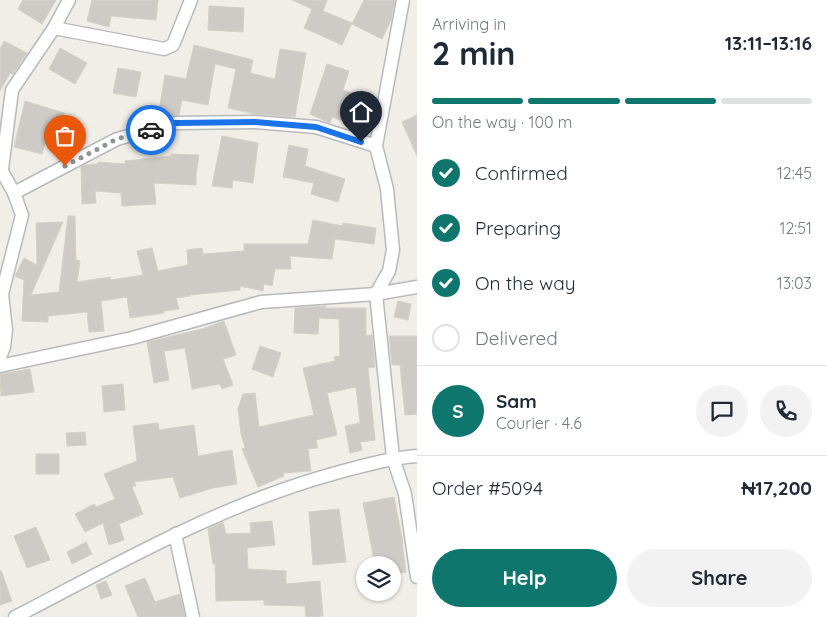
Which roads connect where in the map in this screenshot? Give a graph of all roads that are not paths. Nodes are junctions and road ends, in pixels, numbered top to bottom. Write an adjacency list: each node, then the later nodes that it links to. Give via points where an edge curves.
1 (69, 0): 4 (street)
2 (191, 0): 4 (street, via 172,45 164,49)
3 (403, 0): 5 (street)
4 (54, 28): 6 (street, via 12,90)
5 (376, 146): 7 (street, via 316,127 255,122 176,123 117,139); 9 (street, via 386,189 393,250 389,271)
6 (1, 168): 7 (street)
7 (14, 193): 10 (street, via 22,215 2,294 6,330)
8 (417, 287): 9 (street)
9 (376, 294): 11 (street, via 261,302 132,338); 13 (street)
10 (0, 356)
11 (0, 366)
12 (417, 456): 13 (street)
13 (393, 458): 14 (street, via 311,480); 15 (street, via 405,494)
14 (175, 534): 16 (street); 17 (street)
15 (417, 577)
16 (15, 617)
17 (193, 617)

